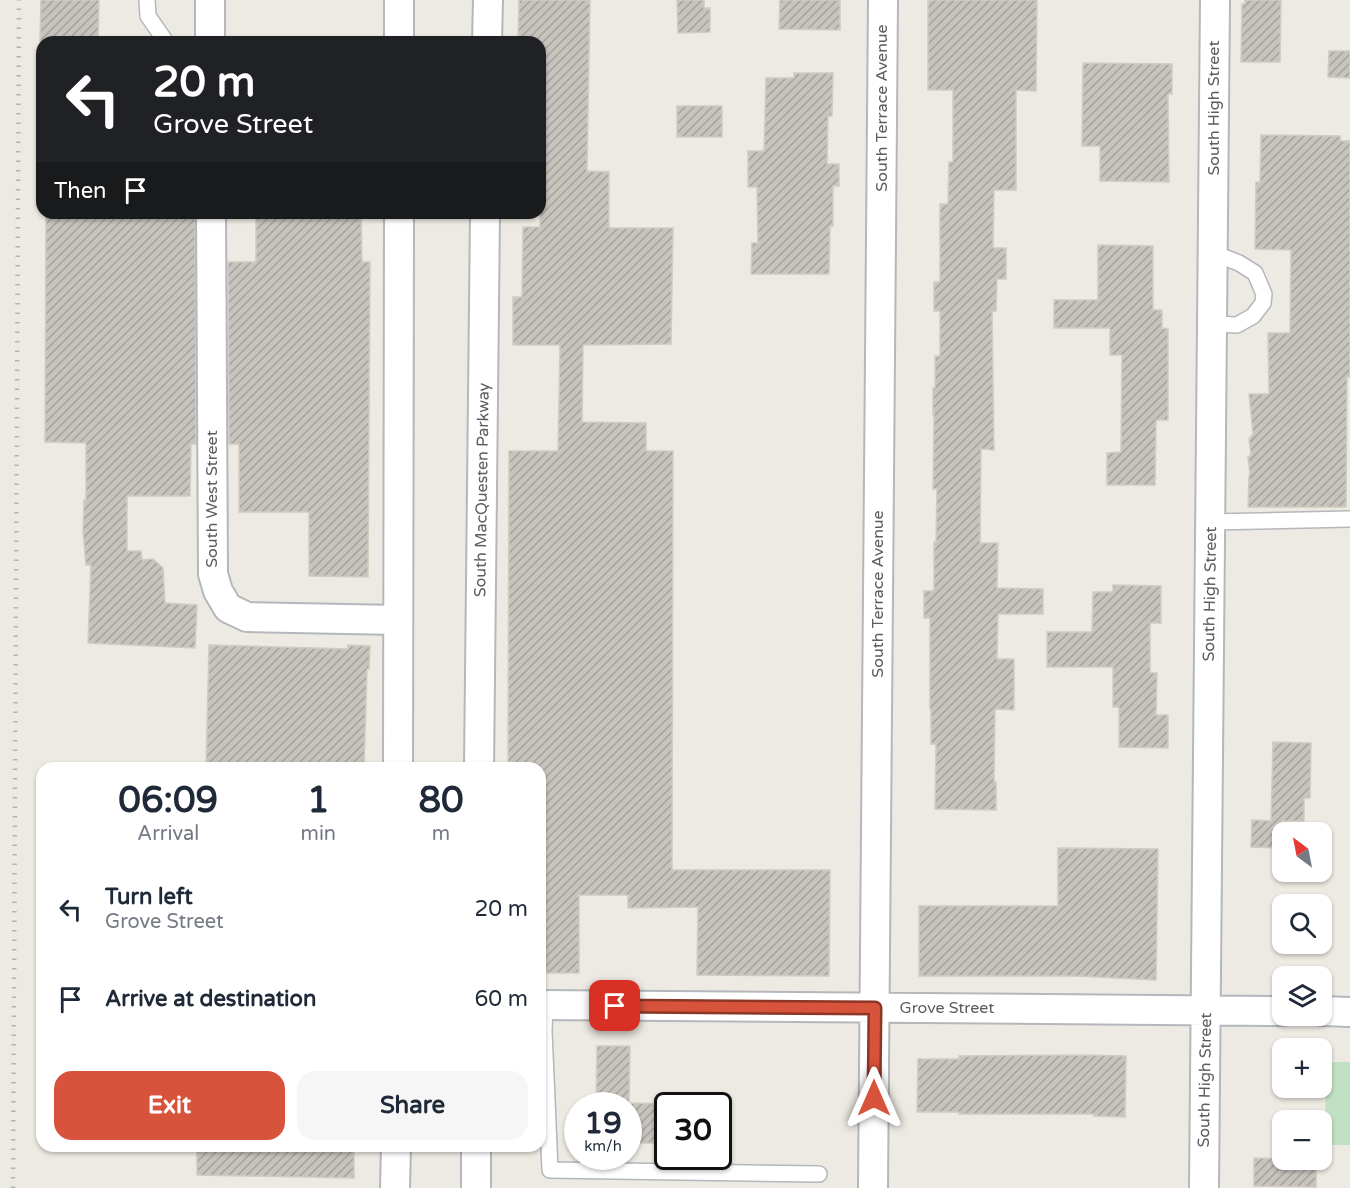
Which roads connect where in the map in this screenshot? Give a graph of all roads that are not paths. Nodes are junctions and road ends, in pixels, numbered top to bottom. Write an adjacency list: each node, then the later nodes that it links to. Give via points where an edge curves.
1 (147, 0): 7 (lane, via 148,16)
2 (210, 0): 8 (street)
3 (399, 0): 9 (street)
4 (488, 0): 10 (street)
5 (883, 0): 22 (street, South Terrace Avenue)
6 (1215, 0): 14 (street, South High Street)
7 (162, 36)
8 (210, 36)
9 (399, 36)
10 (487, 36)
11 (211, 219): 18 (street, South West Street, via 213,574 218,591 228,608 247,617)
12 (399, 219): 18 (street)
13 (485, 219): 20 (street, South MacQuesten Parkway)
14 (1212, 256): 15 (street, South High Street); 15 (lane, via 1239,263 1255,273 1264,294 1263,303 1252,316 1237,325)
15 (1212, 324): 17 (street, South High Street)
16 (1350, 519): 17 (lane)
17 (1210, 522): 23 (street, South High Street)
18 (398, 620): 19 (street)
19 (398, 762)
20 (479, 762)
21 (546, 1005): 22 (street, Grove Street)
22 (875, 1008): 23 (street, Grove Street); 33 (street, South Terrace Avenue)
23 (1206, 1010): 24 (street, Grove Street); 34 (street, South High Street)
24 (1272, 1011)
25 (1332, 1011): 26 (street)
26 (1350, 1012)
27 (546, 1077): 30 (lane, via 550,1170)
28 (396, 1152): 31 (street)
29 (476, 1152): 32 (street)
30 (819, 1174)
31 (395, 1188)
32 (476, 1188)
33 (873, 1188)
34 (1204, 1188)

